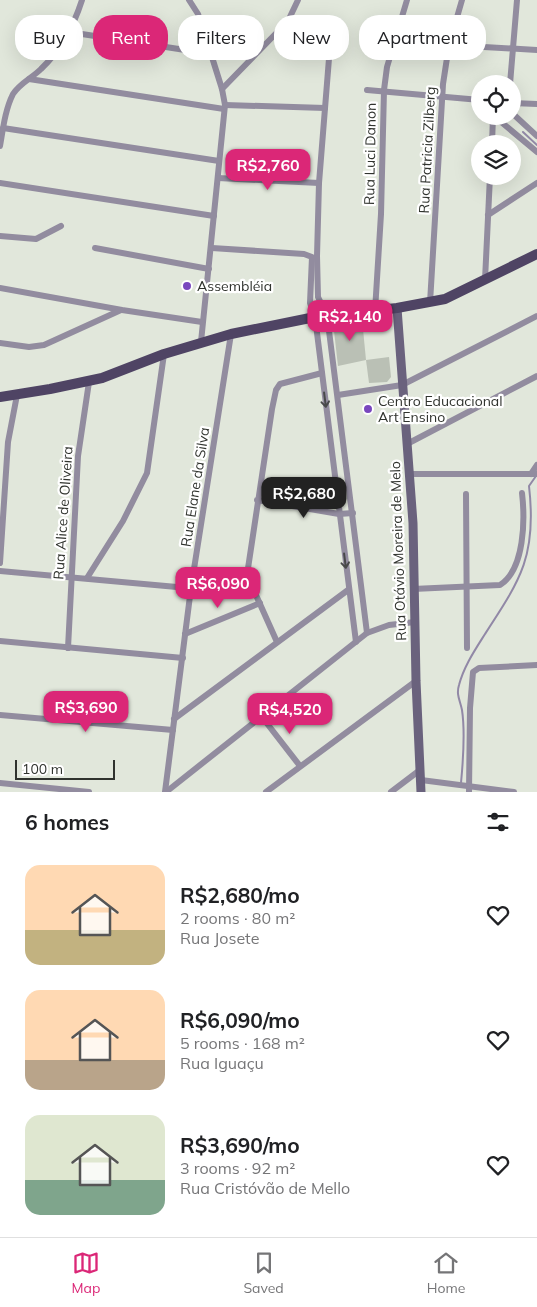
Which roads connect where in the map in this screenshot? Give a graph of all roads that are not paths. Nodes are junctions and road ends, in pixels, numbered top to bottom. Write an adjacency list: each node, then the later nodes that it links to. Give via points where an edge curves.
1 (82, 0): 7 (street)
2 (189, 0): 8 (street)
3 (298, 0): 21 (street, via 291,16)
4 (407, 0): 23 (street, Rua Luci Danon, via 387,67)
5 (462, 0): 9 (street, Rua Patricia Zilberg)
6 (517, 0): 12 (street)
7 (76, 15)
8 (198, 15)
9 (458, 15)
10 (83, 34): 13 (street)
11 (486, 47): 12 (street)
12 (512, 48): 14 (street); 19 (street)
13 (178, 49)
14 (537, 50)
15 (50, 60): 20 (street)
16 (212, 60): 21 (street)
17 (329, 60): 29 (street)
18 (447, 60): 24 (street, Rua Patricia Zilberg)
19 (510, 75)
20 (29, 79): 28 (street); 32 (street, via 14,93)
21 (222, 88): 28 (street)
22 (367, 90): 23 (street)
23 (384, 90): 24 (street); 55 (street, Rua Luci Danon)
24 (443, 97): 25 (street); 52 (street, Rua Patricia Zilberg)
25 (471, 100)
26 (521, 103): 27 (street)
27 (537, 104)
28 (224, 107): 29 (street); 36 (street)
29 (325, 108): 39 (street)
30 (521, 121): 33 (street)
31 (505, 125): 35 (street)
32 (3, 128): 34 (street); 36 (street)
33 (537, 136)
34 (0, 146)
35 (537, 152)
36 (220, 160): 37 (street)
37 (218, 178): 39 (street); 43 (street)
38 (0, 183): 43 (street)
39 (319, 183): 56 (street, via 318,293)
40 (537, 183): 42 (street)
41 (490, 185): 42 (street)
42 (488, 215): 50 (street)
43 (214, 216): 47 (street)
44 (61, 226): 45 (street, via 36,239)
45 (0, 236)
46 (95, 248): 49 (street)
47 (212, 248): 49 (street); 58 (street, via 311,256 310,303)
48 (537, 254): 50 (main road)
49 (209, 268): 59 (street)
50 (485, 281): 52 (main road)
51 (0, 288): 54 (street)
52 (430, 303): 53 (main road)
53 (397, 308): 55 (main road); 69 (street, Rua Otávio Moreira de Melo)
54 (122, 310): 59 (street); 62 (street, via 44,345 28,347)
55 (375, 311): 56 (main road)
56 (327, 315): 58 (main road); 66 (street)
57 (537, 316): 69 (street)
58 (315, 317): 60 (main road); 64 (street)
59 (202, 322): 61 (street)
60 (231, 334): 61 (main road); 88 (street, Rua Elane da Silva)
61 (201, 342): 63 (main road)
62 (0, 343)
63 (164, 354): 68 (main road); 86 (street, via 147,473 123,521)
64 (322, 373): 67 (street); 79 (street, via 277,387)
65 (537, 376): 73 (street)
66 (336, 380): 67 (street); 71 (street)
67 (323, 381): 81 (street, one-way to 81)
68 (89, 382): 70 (main road); 85 (street, Rua Alice de Oliveira, via 78,456)
69 (402, 385): 71 (street); 73 (street, Rua Otávio Moreira de Melo)
70 (17, 395): 72 (main road); 82 (street, via 8,442)
71 (338, 395): 80 (street)
72 (0, 397)
73 (407, 444): 75 (street, Rua Otávio Moreira de Melo)
74 (537, 465): 76 (street)
75 (409, 474): 76 (street); 89 (street, Rua Otávio Moreira de Melo)
76 (534, 474)
77 (522, 493): 87 (street, via 525,521 514,571 500,585)
78 (466, 494): 87 (street)
79 (258, 500): 81 (street); 84 (street)
80 (353, 513): 81 (street); 93 (street)
81 (339, 514): 90 (street, one-way to 90)
82 (0, 563)
83 (0, 570): 85 (street)
84 (247, 575): 88 (street, via 207,588); 91 (street)
85 (71, 578): 86 (street); 98 (street, Rua Alice de Oliveira)
86 (87, 578): 88 (street)
87 (466, 585): 89 (street); 99 (street)
88 (191, 588): 94 (street, Rua Elane da Silva)
89 (414, 589): 92 (street, Rua Otávio Moreira de Melo)
90 (348, 590): 96 (street); 97 (street)
91 (260, 603): 94 (street); 96 (street)
92 (415, 622): 93 (street); 102 (street, Rua Otávio Moreira de Melo)
93 (366, 633): 97 (street)
94 (185, 634): 100 (street, Rua Elane da Silva)
95 (0, 640): 98 (street)
96 (277, 642): 105 (street)
97 (356, 642): 104 (street)
98 (68, 648): 100 (street)
99 (467, 648)
100 (183, 658): 105 (street, Rua Elane da Silva)
101 (537, 665): 111 (street, via 479,668 473,672)
102 (416, 680): 107 (street); 108 (street, Rua Otávio Moreira de Melo)
103 (0, 715): 106 (street)
104 (262, 717): 107 (street); 113 (street)
105 (174, 719): 106 (street, Rua Elane da Silva)
106 (173, 730): 113 (street, Rua Elane da Silva)
107 (300, 766): 114 (street)
108 (420, 770): 109 (street, Rua Otávio Moreira de Melo); 115 (street)
109 (421, 780): 111 (street); 116 (street, Rua Otávio Moreira de Melo)
110 (0, 783): 112 (street)
111 (468, 788): 117 (street)
112 (89, 792)
113 (166, 792)
114 (266, 792)
115 (392, 792)
116 (422, 792)
117 (514, 792)

